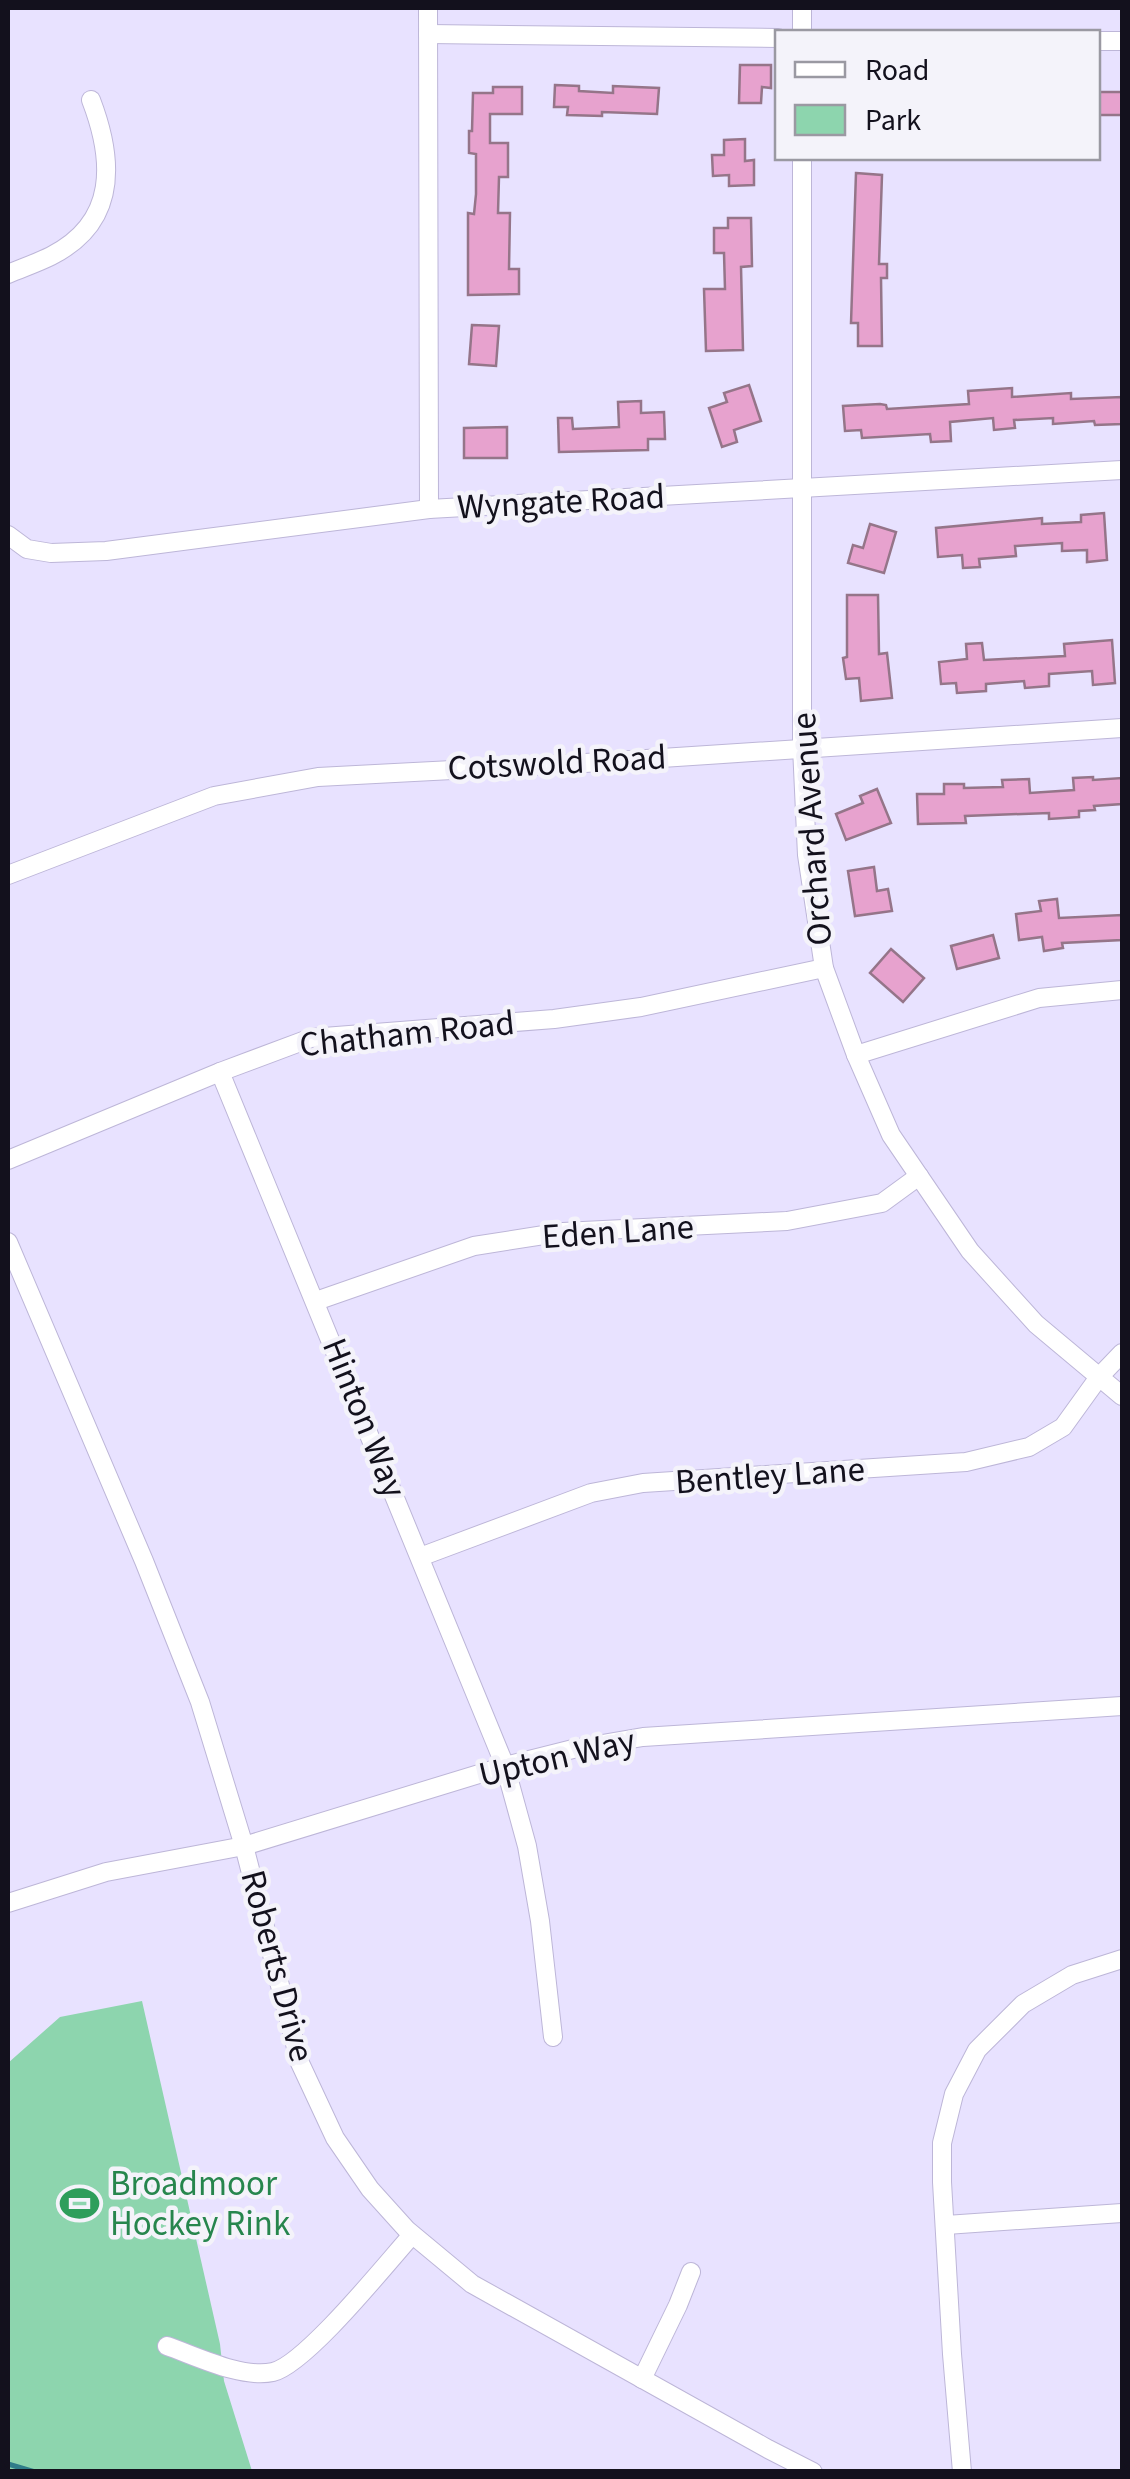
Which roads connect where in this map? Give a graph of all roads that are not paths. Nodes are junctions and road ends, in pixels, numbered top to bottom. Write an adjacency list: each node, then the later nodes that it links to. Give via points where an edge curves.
1 (428, 8): 2 (street)
2 (428, 34): 3 (street); 9 (street)
3 (775, 38)
4 (91, 100): 6 (street, via 107,156 100,208 82,234)
5 (802, 160): 8 (street, Orchard Avenue)
6 (8, 274)
7 (1122, 470): 8 (street, Wyngate Road)
8 (802, 488): 9 (street, Wyngate Road); 12 (street, Orchard Avenue)
9 (429, 509): 10 (street, Wyngate Road, via 106,551 27,550)
10 (8, 534)
11 (1122, 728): 12 (street, Cotswold Road)
12 (802, 747): 13 (street, Cotswold Road, via 318,777 214,796); 14 (street, Orchard Avenue, via 807,855)
13 (8, 876)
14 (824, 968): 16 (street, Orchard Avenue); 17 (street, Chatham Road, via 554,1019 310,1038)
15 (1122, 990): 16 (street, via 1039,998)
16 (856, 1054): 19 (street, Orchard Avenue, via 891,1135)
17 (220, 1072): 18 (street, Chatham Road); 21 (street, Hinton Way)
18 (8, 1160)
19 (919, 1176): 21 (street, Eden Lane, via 882,1203 786,1220 563,1232 474,1246); 23 (street, Orchard Avenue, via 970,1251 1036,1324)
20 (8, 1242): 28 (street, Roberts Drive, via 200,1702)
21 (316, 1300): 25 (street, Hinton Way)
22 (1122, 1353): 23 (street, Bentley Lane)
23 (1099, 1377): 24 (street, Orchard Avenue); 25 (street, Bentley Lane, via 1063,1428 1029,1447 966,1462 591,1493)
24 (1122, 1396)
25 (420, 1556): 27 (street, Hinton Way)
26 (1122, 1706): 27 (street, Upton Way, via 643,1737)
27 (505, 1766): 28 (street, Upton Way); 31 (street, Hinton Way, via 527,1846)
28 (244, 1846): 29 (street, Upton Way, via 106,1872); 34 (street, Roberts Drive, via 300,2062 335,2138)
29 (8, 1903)
30 (1122, 1959): 33 (street, via 1072,1975 1023,2004 976,2050 954,2094 942,2143)
31 (553, 2037)
32 (1122, 2213): 33 (street)
33 (946, 2225): 39 (street)
34 (412, 2235): 36 (street, via 307,2351 274,2372 237,2372); 37 (street, Roberts Drive, via 472,2284)
35 (691, 2272): 37 (street)
36 (167, 2346)
37 (642, 2379): 38 (street, Roberts Drive)
38 (813, 2472)
39 (962, 2472)

